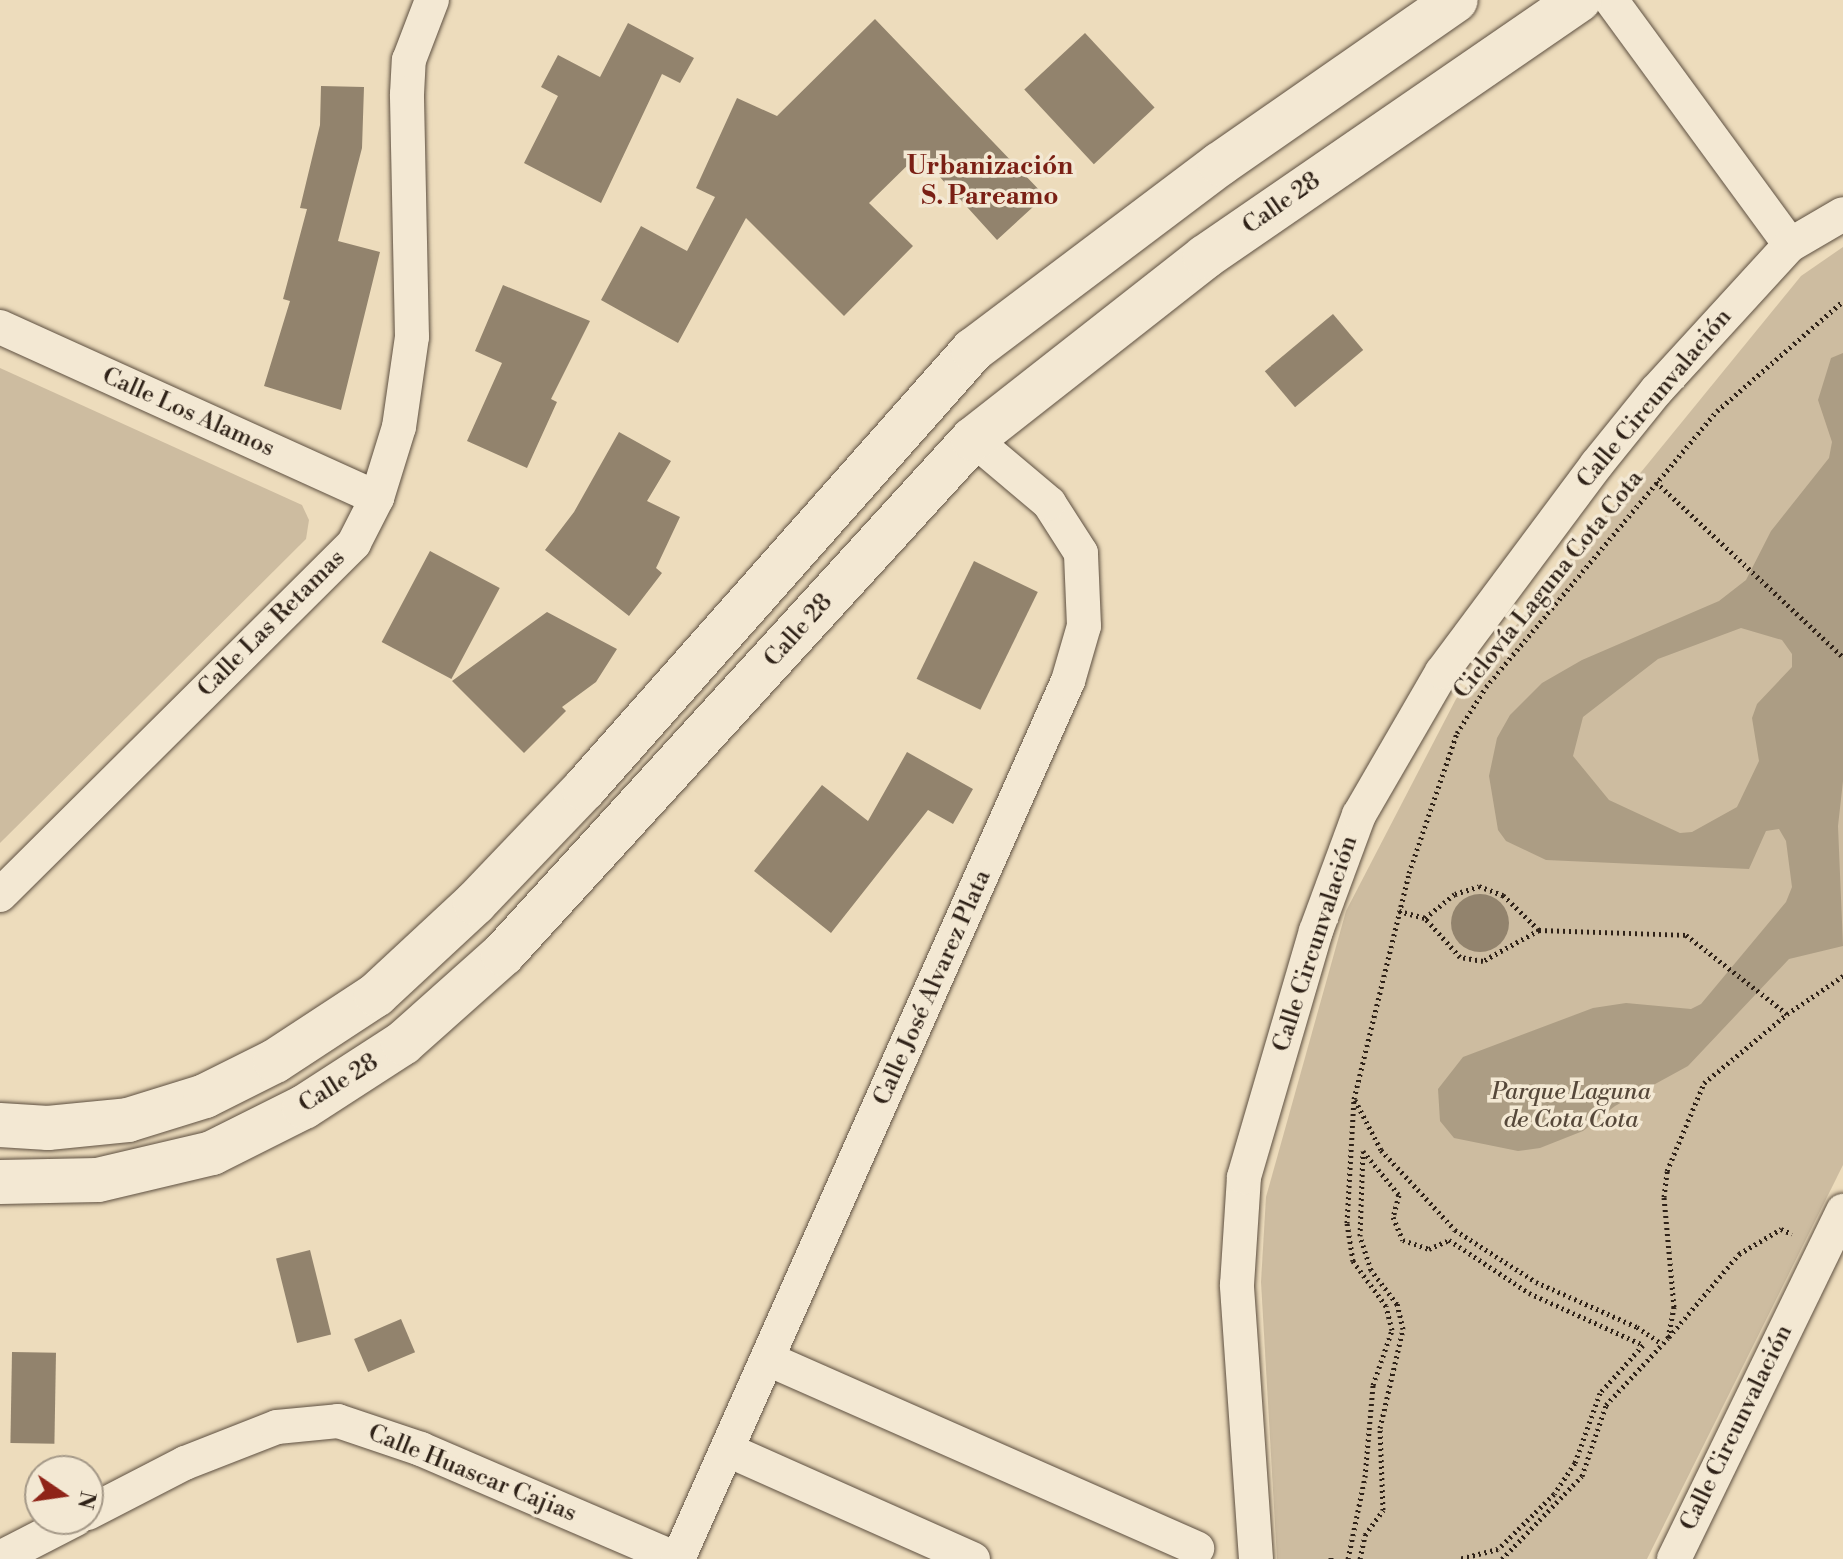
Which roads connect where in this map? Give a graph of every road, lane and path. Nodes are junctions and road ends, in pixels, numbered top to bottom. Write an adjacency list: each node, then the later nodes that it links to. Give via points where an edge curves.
1 (432, 0): 12 (street, Calle Las Retamas, via 409,60 406,219 412,337 399,427)
2 (1456, 0): 9 (main road, via 1220,164 973,350)
3 (1579, 0): 10 (main road, Calle 28, via 1205,257)
4 (1611, 0): 6 (street)
5 (1843, 214): 6 (street, Calle Circunvalación)
6 (1790, 245): 40 (street, Calle Circunvalación, via 1656,391 1597,464 1442,672 1359,815 1316,931 1244,1177 1237,1285)
7 (1843, 301): 11 (path, Ciclovía Laguna Cota Cota, via 1717,411)
8 (0, 327): 12 (street, Calle Los Alamos)
9 (927, 398): 10 (main road); 14 (main road)
10 (973, 439): 15 (main road, Calle 28); 31 (street, Calle José Alvarez Plata, via 1049,503 1081,553 1084,626 1068,681)
11 (1656, 482): 13 (path); 17 (path, Ciclovía Laguna Cota Cota, via 1468,710)
12 (377, 498): 16 (street, Calle Las Retamas, via 354,543)
13 (1843, 657)
14 (584, 789): 15 (main road); 22 (main road, via 475,903 376,995)
15 (623, 827): 24 (main road, Calle 28, via 503,954 403,1043)
16 (0, 895)
17 (1399, 911): 18 (path); 23 (path, Ciclovía Laguna Cota Cota)
18 (1425, 918): 19 (path, via 1455,894 1479,886 1503,895); 19 (path, via 1451,949 1471,961 1499,957)
19 (1539, 930): 21 (path, via 1686,935)
20 (1843, 976): 21 (path)
21 (1787, 1014): 29 (path, via 1704,1083 1686,1118 1664,1197 1674,1307)
22 (275, 1061): 24 (main road); 25 (main road, via 205,1096 128,1120 48,1128)
23 (1354, 1099): 30 (path, via 1381,1150 1455,1230 1536,1282 1637,1327); 41 (path, Ciclovía Laguna Cota Cota, via 1347,1223 1353,1261 1386,1306 1392,1330 1373,1385 1365,1477)
24 (304, 1107): 26 (main road, Calle 28, via 212,1153 155,1168 98,1180)
25 (0, 1125)
26 (0, 1182)
27 (1843, 1211): 28 (street, Calle Circunvalación)
28 (1824, 1250): 29 (path, via 1781,1229 1739,1254); 45 (street, Calle Circunvalación)
29 (1668, 1338): 30 (path)
30 (1662, 1344): 44 (path, via 1606,1405 1582,1476)
31 (770, 1360): 32 (street, Calle José Alvarez Plata); 35 (street)
32 (730, 1451): 38 (street, Calle José Alvarez Plata); 39 (street)
33 (104, 1505): 38 (street, Calle Huascar Cajias, via 185,1463 277,1427 338,1421 421,1449)
34 (45, 1535): 37 (street)
35 (1197, 1548)
36 (1490, 1555): 42 (path, via 1565,1481 1600,1393 1643,1345 1530,1292 1449,1240 1429,1249 1403,1240 1393,1217 1399,1195 1368,1151 1359,1155 1364,1252 1397,1304 1403,1329 1382,1417 1383,1510 1365,1535); 43 (path)
37 (0, 1558)
38 (677, 1559)
39 (973, 1559)
40 (1256, 1559)
41 (1348, 1559)
42 (1360, 1559)
43 (1459, 1559)
44 (1502, 1559)
45 (1674, 1559)

